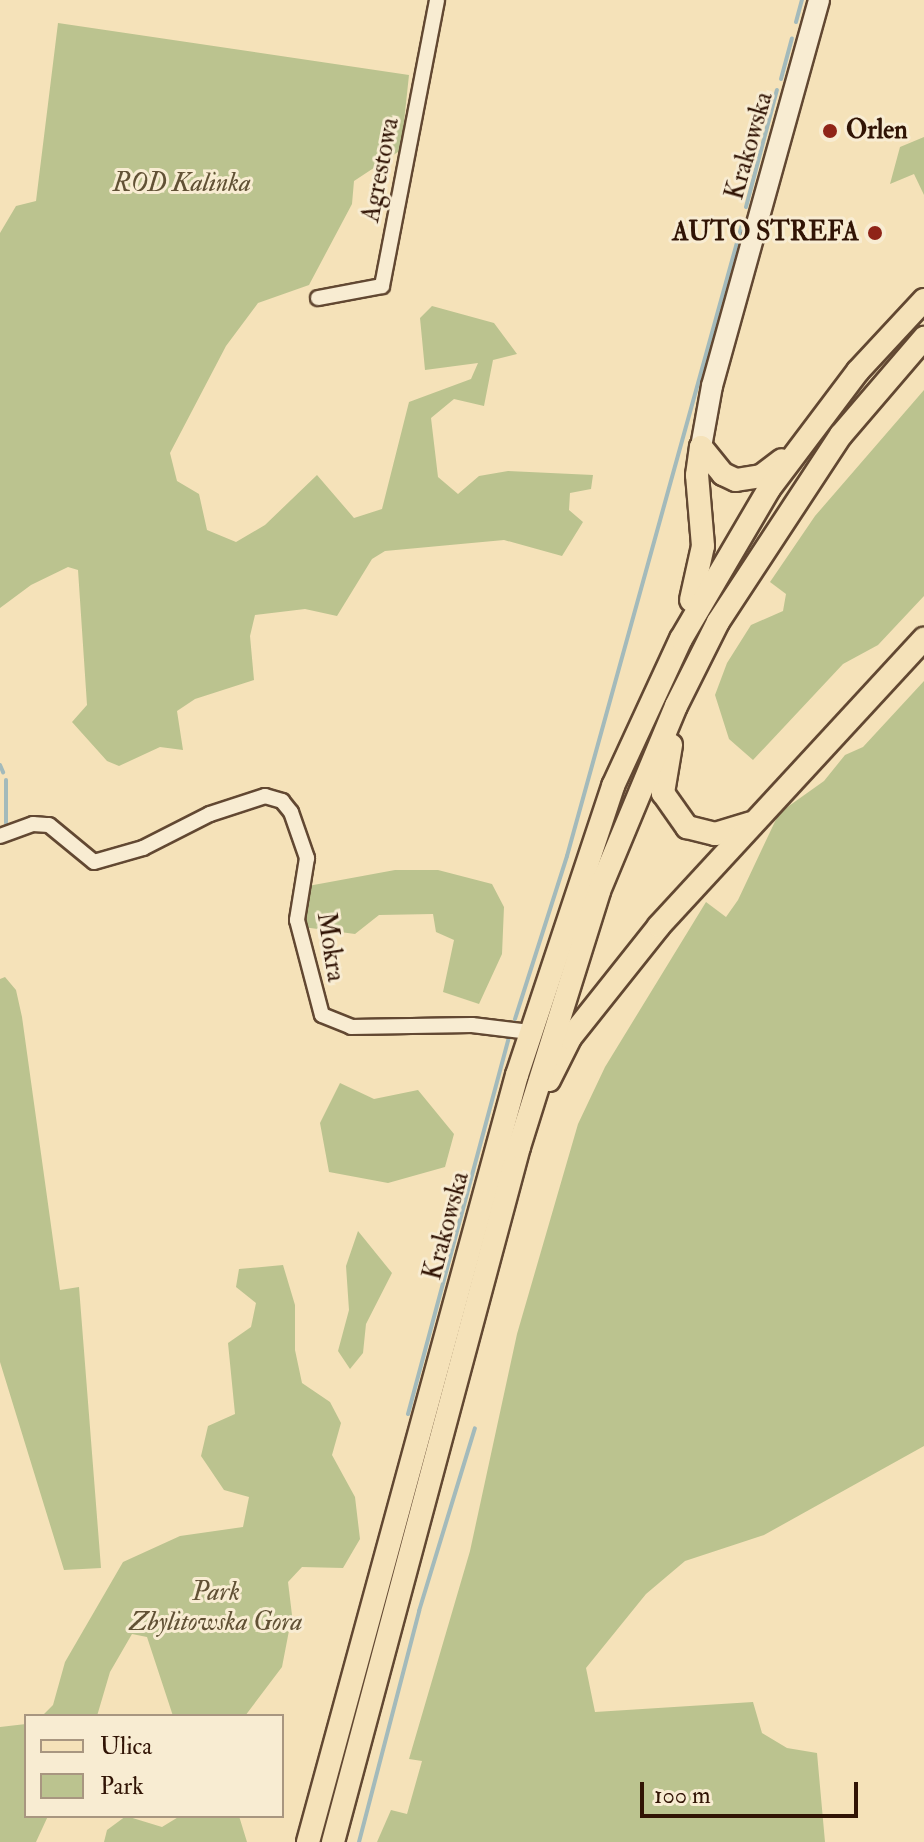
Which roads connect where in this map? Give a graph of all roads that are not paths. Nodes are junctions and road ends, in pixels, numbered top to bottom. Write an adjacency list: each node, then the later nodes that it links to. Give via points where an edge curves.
1 (437, 0): 3 (street, Agrestowa, via 382,286)
2 (819, 0): 7 (main road, Krakowska, via 712,386)
3 (318, 298)
4 (924, 300): 6 (main road)
5 (924, 338): 8 (main road, via 833,446)
6 (811, 431): 7 (main road, via 786,457 746,480 723,474); 9 (main road, via 732,548)
7 (701, 447): 9 (main road, via 697,475 702,560)
8 (718, 622): 11 (main road, via 665,759 663,793 687,827 700,831 715,834); 14 (main road, via 676,706 599,891)
9 (681, 639): 13 (main road, Krakowska, via 613,786)
10 (924, 639): 11 (main road)
11 (755, 821): 14 (main road, via 659,926 570,1038)
12 (0, 836): 13 (street, Mokra, via 33,824 49,825 94,862 143,848 210,814 265,796 282,801 307,858 297,920 322,1015 351,1027 472,1025)
13 (530, 1032): 15 (main road, Krakowska)
14 (519, 1147): 16 (main road, Krakowska)
15 (308, 1842)
16 (333, 1842)

